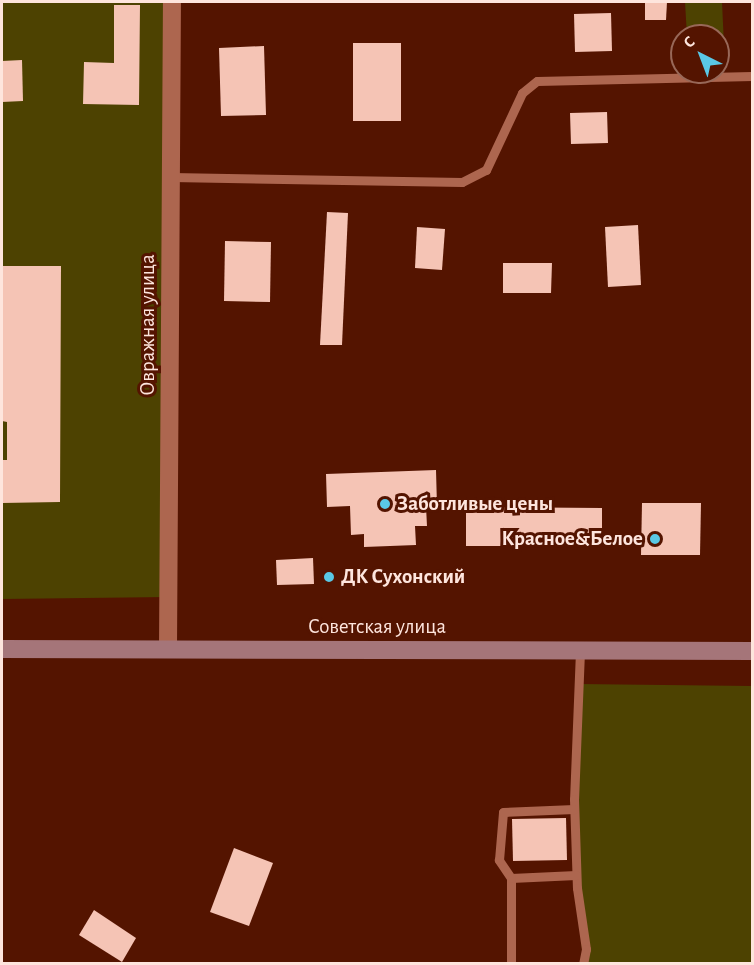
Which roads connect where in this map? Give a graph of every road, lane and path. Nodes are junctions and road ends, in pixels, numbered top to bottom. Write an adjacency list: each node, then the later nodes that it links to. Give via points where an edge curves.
1 (172, 2): 3 (street, Овражная улица)
2 (753, 76): 3 (lane, via 537,81 522,93 486,170 462,182)
3 (171, 177): 5 (street, Овражная улица)
4 (2, 649): 5 (main road, Советская улица)
5 (168, 649): 6 (main road, Советская улица)
6 (580, 651): 7 (main road, Советская улица); 8 (lane)
7 (753, 651)
8 (574, 809): 9 (lane); 10 (lane, via 503,812 499,860)
9 (576, 874): 10 (lane); 12 (lane, via 586,949)
10 (511, 878): 11 (lane)
11 (511, 963)
12 (584, 963)

